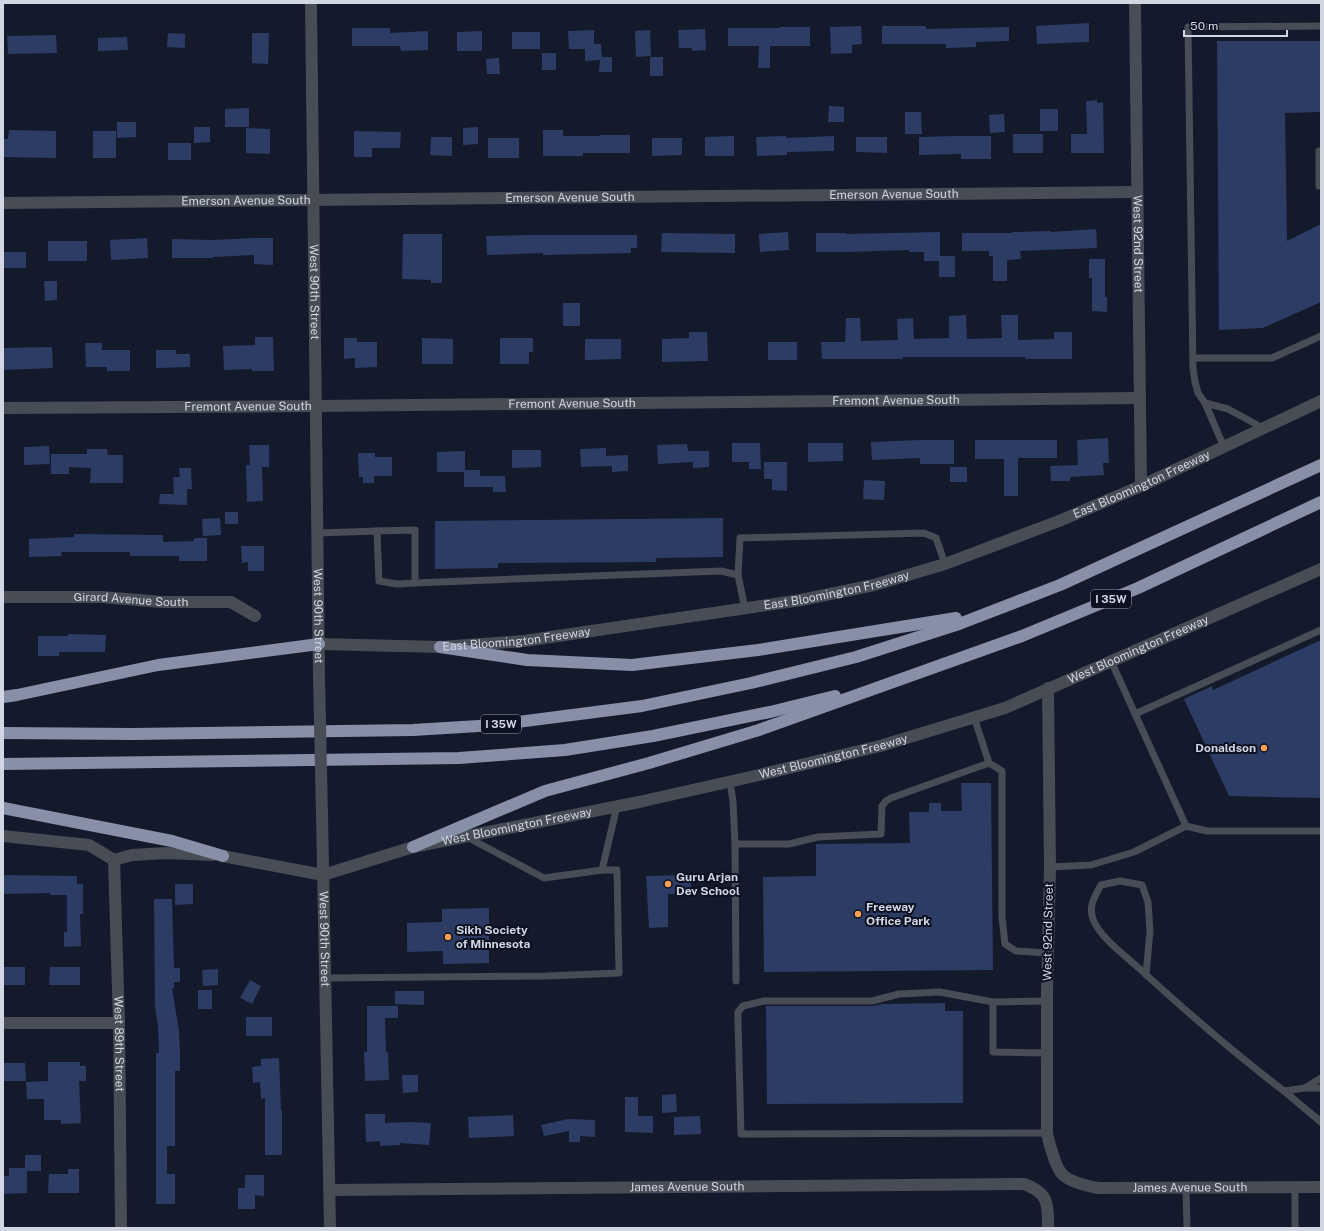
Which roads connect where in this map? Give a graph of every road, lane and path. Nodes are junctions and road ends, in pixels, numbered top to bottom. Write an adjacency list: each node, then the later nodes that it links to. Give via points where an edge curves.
1 (311, 3): 7 (street, West 90th Street)
2 (1135, 3): 6 (street, West 92nd Street)
3 (1321, 26): 10 (lane, via 1188,27)
4 (1321, 151): 5 (lane)
5 (1321, 186)
6 (1137, 192): 7 (street, Emerson Avenue South); 11 (street, West 92nd Street)
7 (313, 200): 8 (street, Emerson Avenue South); 14 (street, West 90th Street)
8 (3, 203)
9 (1321, 336): 10 (lane, via 1272,358)
10 (1193, 358): 13 (lane, via 1198,393)
11 (1140, 398): 14 (street, Fremont Avenue South); 19 (street, West 92nd Street)
12 (1321, 401): 16 (street, East Bloomington Freeway)
13 (1206, 403): 16 (lane, via 1228,409); 17 (lane)
14 (316, 406): 15 (street, Fremont Avenue South); 22 (street, West 90th Street)
15 (3, 408)
16 (1263, 428): 17 (street, East Bloomington Freeway)
17 (1224, 446): 19 (street, East Bloomington Freeway)
18 (1321, 465): 29 (highway, I 35W, via 1060,585)
19 (1141, 486): 23 (street, East Bloomington Freeway, via 1059,521)
20 (1321, 502): 35 (highway, I 35W, via 1116,597 1022,636)
21 (377, 531): 22 (lane); 26 (lane, via 378,582); 26 (lane, via 415,530)
22 (318, 533): 32 (street, West 90th Street)
23 (945, 564): 25 (lane, via 936,538 924,533 740,538); 28 (street, East Bloomington Freeway, via 874,585)
24 (1321, 569): 34 (street, West Bloomington Freeway)
25 (738, 574): 26 (lane, via 721,571); 28 (lane)
26 (415, 583)
27 (3, 597): 30 (street, Girard Avenue South, via 102,597 162,602 231,602)
28 (745, 608): 33 (street, East Bloomington Freeway, via 524,641)
29 (985, 614): 33 (highway, via 758,650 632,665 527,660); 40 (highway, I 35W, via 856,657 751,683 642,706 495,725 413,730)
30 (255, 616)
31 (1321, 630): 38 (lane)
32 (319, 644): 33 (street, East Bloomington Freeway); 37 (highway, via 158,665); 56 (street, West 90th Street, bridge)
33 (440, 647)
34 (1111, 661): 36 (street, West Bloomington Freeway); 38 (lane)
35 (895, 682): 42 (highway, I 35W, via 660,735 565,750 459,758); 51 (highway, via 759,730 545,791)
36 (1048, 688): 39 (street, West Bloomington Freeway, via 1005,708); 54 (street, West 92nd Street)
37 (3, 697)
38 (1135, 714): 46 (lane)
39 (974, 717): 41 (lane); 43 (street, West Bloomington Freeway, via 880,746)
40 (3, 733)
41 (989, 763): 50 (lane, via 886,801 882,806 881,834 818,837 789,844); 57 (lane, via 1002,771 1002,917 1005,944 1016,951)
42 (3, 764)
43 (730, 782): 44 (street, West Bloomington Freeway); 50 (lane)
44 (617, 806): 49 (street, West Bloomington Freeway); 55 (lane)
45 (3, 808): 52 (highway, via 172,841)
46 (1186, 826): 47 (lane, via 1207,831); 54 (lane, via 1134,852 1091,865)
47 (1321, 831)
48 (3, 836): 53 (street, via 88,845)
49 (465, 836): 51 (street, West Bloomington Freeway); 55 (lane, via 544,878)
50 (735, 844): 60 (lane)
51 (413, 846): 56 (street, West Bloomington Freeway)
52 (223, 856): 53 (street, via 167,853 132,855); 56 (street)
53 (114, 860): 63 (street, West 89th Street)
54 (1050, 867): 57 (street, West 92nd Street)
55 (602, 870): 59 (lane, via 618,870 619,973)
56 (323, 875): 59 (street, West 90th Street)
57 (1048, 953): 61 (street, West 92nd Street)
58 (1146, 975): 58 (lane, via 1103,936 1092,919 1091,903 1101,886 1120,881 1142,885 1148,902 1150,931); 69 (lane, via 1243,1060)
59 (325, 978): 76 (street, West 90th Street)
60 (736, 981)
61 (1046, 1001): 62 (lane); 65 (street, West 92nd Street)
62 (993, 1002): 65 (lane, via 993,1052); 71 (lane, via 928,992 898,994 872,1001 764,1001 743,1006 738,1012 741,1134)
63 (118, 1023): 64 (street); 77 (street, West 89th Street)
64 (3, 1024)
65 (1046, 1053): 71 (street, West 92nd Street)
66 (1321, 1078): 67 (lane)
67 (1305, 1088): 68 (lane); 69 (lane)
68 (1321, 1088)
69 (1284, 1091): 70 (lane)
70 (1321, 1122)
71 (1047, 1133): 72 (street, West 92nd Street)
72 (1061, 1174): 75 (street, James Avenue South, via 1072,1181 1098,1188)
73 (1295, 1187): 74 (street, James Avenue South); 75 (street, James Avenue South); 81 (lane)
74 (1321, 1187)
75 (1186, 1188): 80 (lane)
76 (330, 1190): 78 (street, West 90th Street); 79 (street, James Avenue South, via 1024,1184 1042,1194 1047,1205)
77 (121, 1228)
78 (330, 1228)
79 (1048, 1228)
80 (1187, 1228)
81 (1296, 1228)

